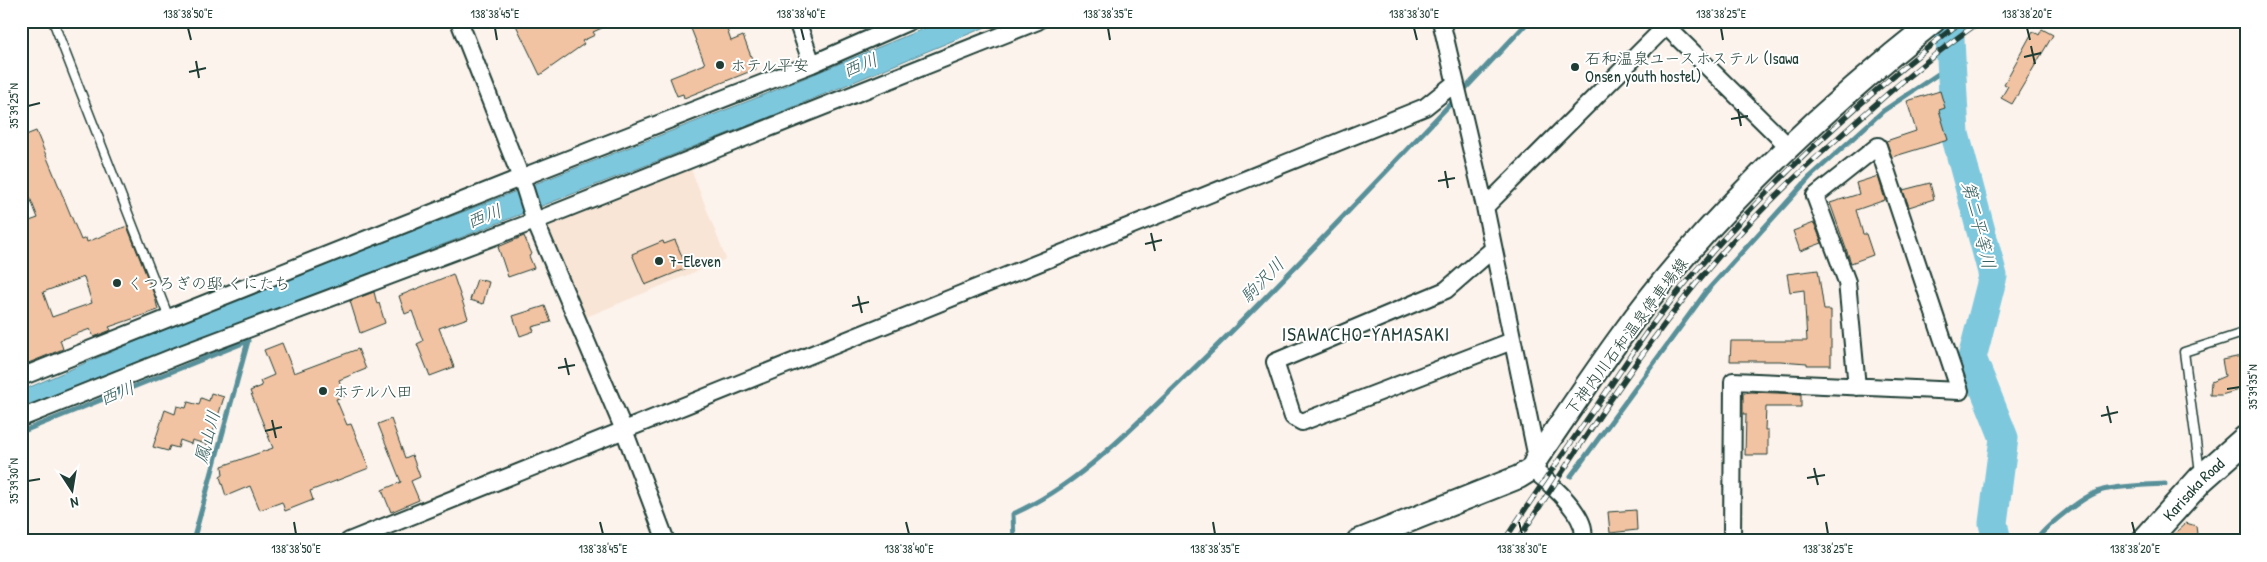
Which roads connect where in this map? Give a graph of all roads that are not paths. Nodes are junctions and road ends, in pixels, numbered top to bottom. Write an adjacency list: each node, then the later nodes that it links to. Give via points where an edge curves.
1 (53, 21): 16 (lane)
2 (459, 21): 12 (street)
3 (797, 21): 9 (street)
4 (910, 21): 9 (street)
5 (1038, 21): 14 (street)
6 (1441, 21): 10 (street)
7 (1934, 22): 11 (main road, 下神内川石和温泉停車場線, via 1843,97)
8 (1668, 24): 11 (street); 13 (street)
9 (812, 64): 12 (street)
10 (1456, 83): 13 (street); 22 (street, via 1425,107)
11 (1789, 147): 24 (main road, 下神内川石和温泉停車場線, via 1681,260 1634,319)
12 (521, 180): 14 (street); 16 (street)
13 (1485, 207): 15 (street)
14 (533, 216): 21 (street); 22 (street)
15 (1493, 249): 18 (street); 18 (street, via 1446,290 1276,362 1293,417 1302,422)
16 (169, 318): 19 (street)
17 (2246, 332): 25 (lane, via 2184,352)
18 (1512, 341): 24 (street)
19 (21, 377)
20 (1857, 387): 20 (street, via 1847,282 1816,196 1878,146 1960,391); 30 (street, via 1733,381)
21 (21, 418)
22 (624, 430): 26 (street); 27 (street)
23 (2246, 439): 25 (highway, Karisaka Road)
24 (1534, 464): 28 (main road, 下神内川石和温泉停車場線, via 1519,477); 29 (street, via 1567,501 1582,525)
25 (2201, 478): 31 (highway, Karisaka Road)
26 (349, 541)
27 (666, 541)
28 (1358, 541)
29 (1584, 541)
30 (1732, 541)
31 (2145, 541)

